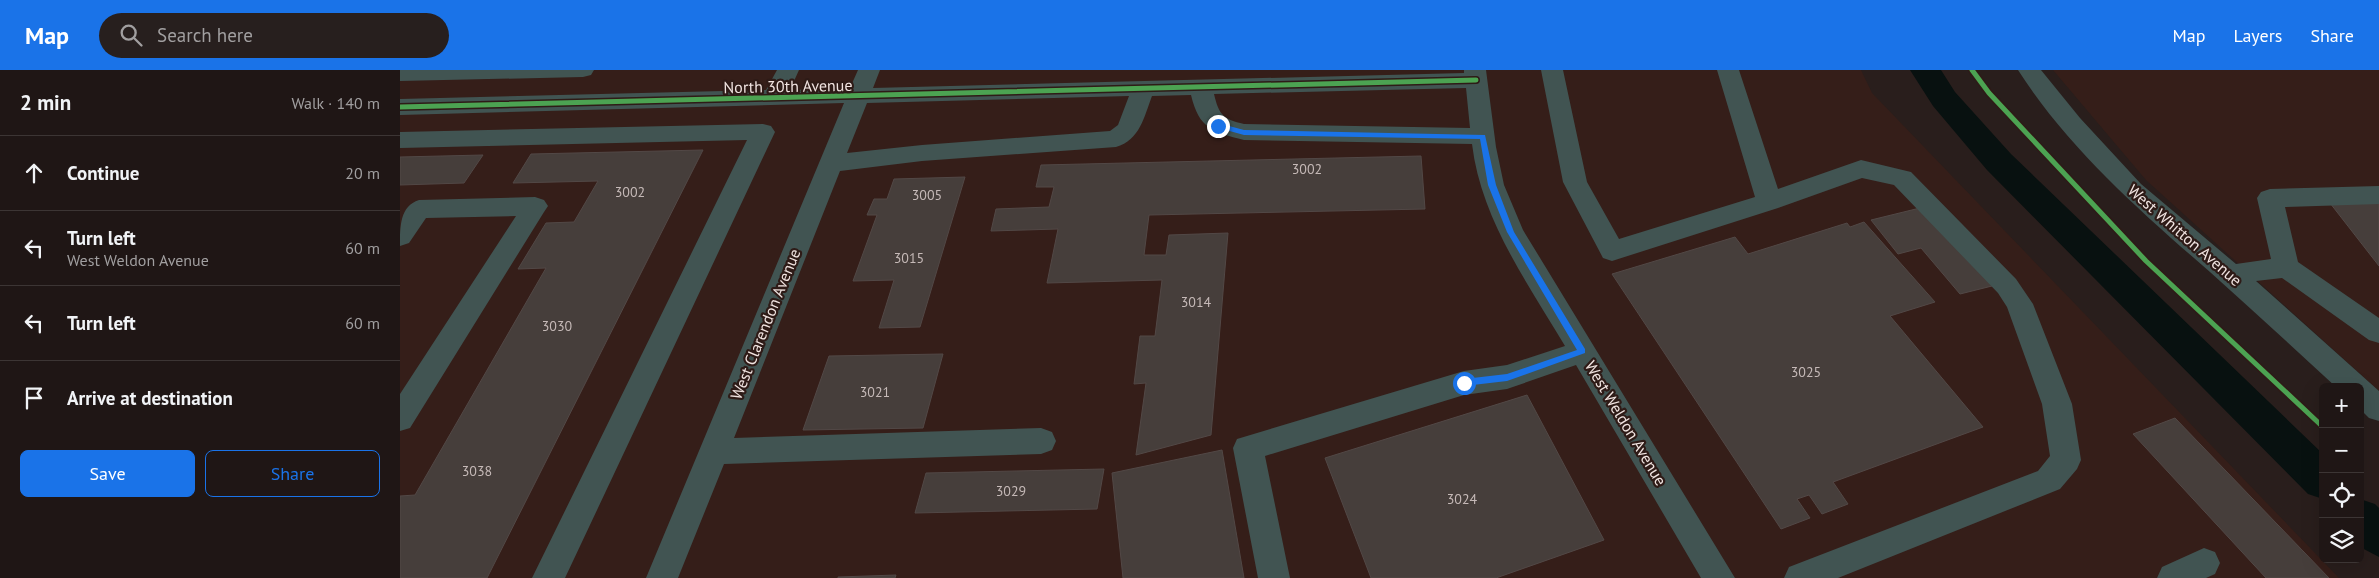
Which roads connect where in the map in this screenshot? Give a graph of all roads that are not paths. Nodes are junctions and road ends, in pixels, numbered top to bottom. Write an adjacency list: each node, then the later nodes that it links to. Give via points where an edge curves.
1 (564, 70): 2 (street); 8 (street)
2 (583, 70)
3 (788, 70): 13 (street)
4 (868, 70): 12 (street, West Clarendon Avenue)
5 (1552, 70): 19 (street, via 1575,182 1612,251)
6 (1728, 70): 19 (street)
7 (2029, 70): 22 (street, West Whitton Avenue, via 2072,124 2132,190)
8 (400, 74)
9 (1475, 75): 10 (street, North 30th Avenue); 15 (street, West Weldon Avenue)
10 (1198, 82): 11 (street, North 30th Avenue); 15 (street, via 1207,112 1218,126 1244,132)
11 (1143, 89): 12 (street, North 30th Avenue); 17 (street, via 1128,129 1116,138 922,153)
12 (858, 97): 13 (street, North 30th Avenue); 17 (street, West Clarendon Avenue)
13 (774, 98): 14 (street, North 30th Avenue)
14 (400, 107)
15 (1483, 136): 24 (street, West Weldon Avenue, via 1492,185 1511,232)
16 (400, 140): 32 (street, via 763,132)
17 (830, 164): 30 (street, West Clarendon Avenue)
18 (2379, 195): 21 (street, via 2270,198)
19 (1769, 202): 36 (street, via 1861,169 1902,178 2007,286 2019,304 2057,404 2066,460 2049,480)
20 (400, 236): 28 (street, via 419,209 535,206)
21 (2286, 268): 22 (street); 23 (street)
22 (2231, 275): 25 (street, West Whitton Avenue)
23 (2379, 332)
24 (1582, 351): 34 (street, via 1507,377 1464,383 1248,448); 35 (street, West Weldon Avenue)
25 (2351, 383)
26 (2364, 395): 27 (street)
27 (2379, 409)
28 (400, 419)
29 (1041, 441): 30 (street)
30 (714, 451): 33 (street, West Clarendon Avenue)
31 (2204, 563): 37 (street)
32 (548, 578)
33 (662, 578)
34 (1274, 578)
35 (1719, 578)
36 (1800, 578)
37 (2174, 578)

